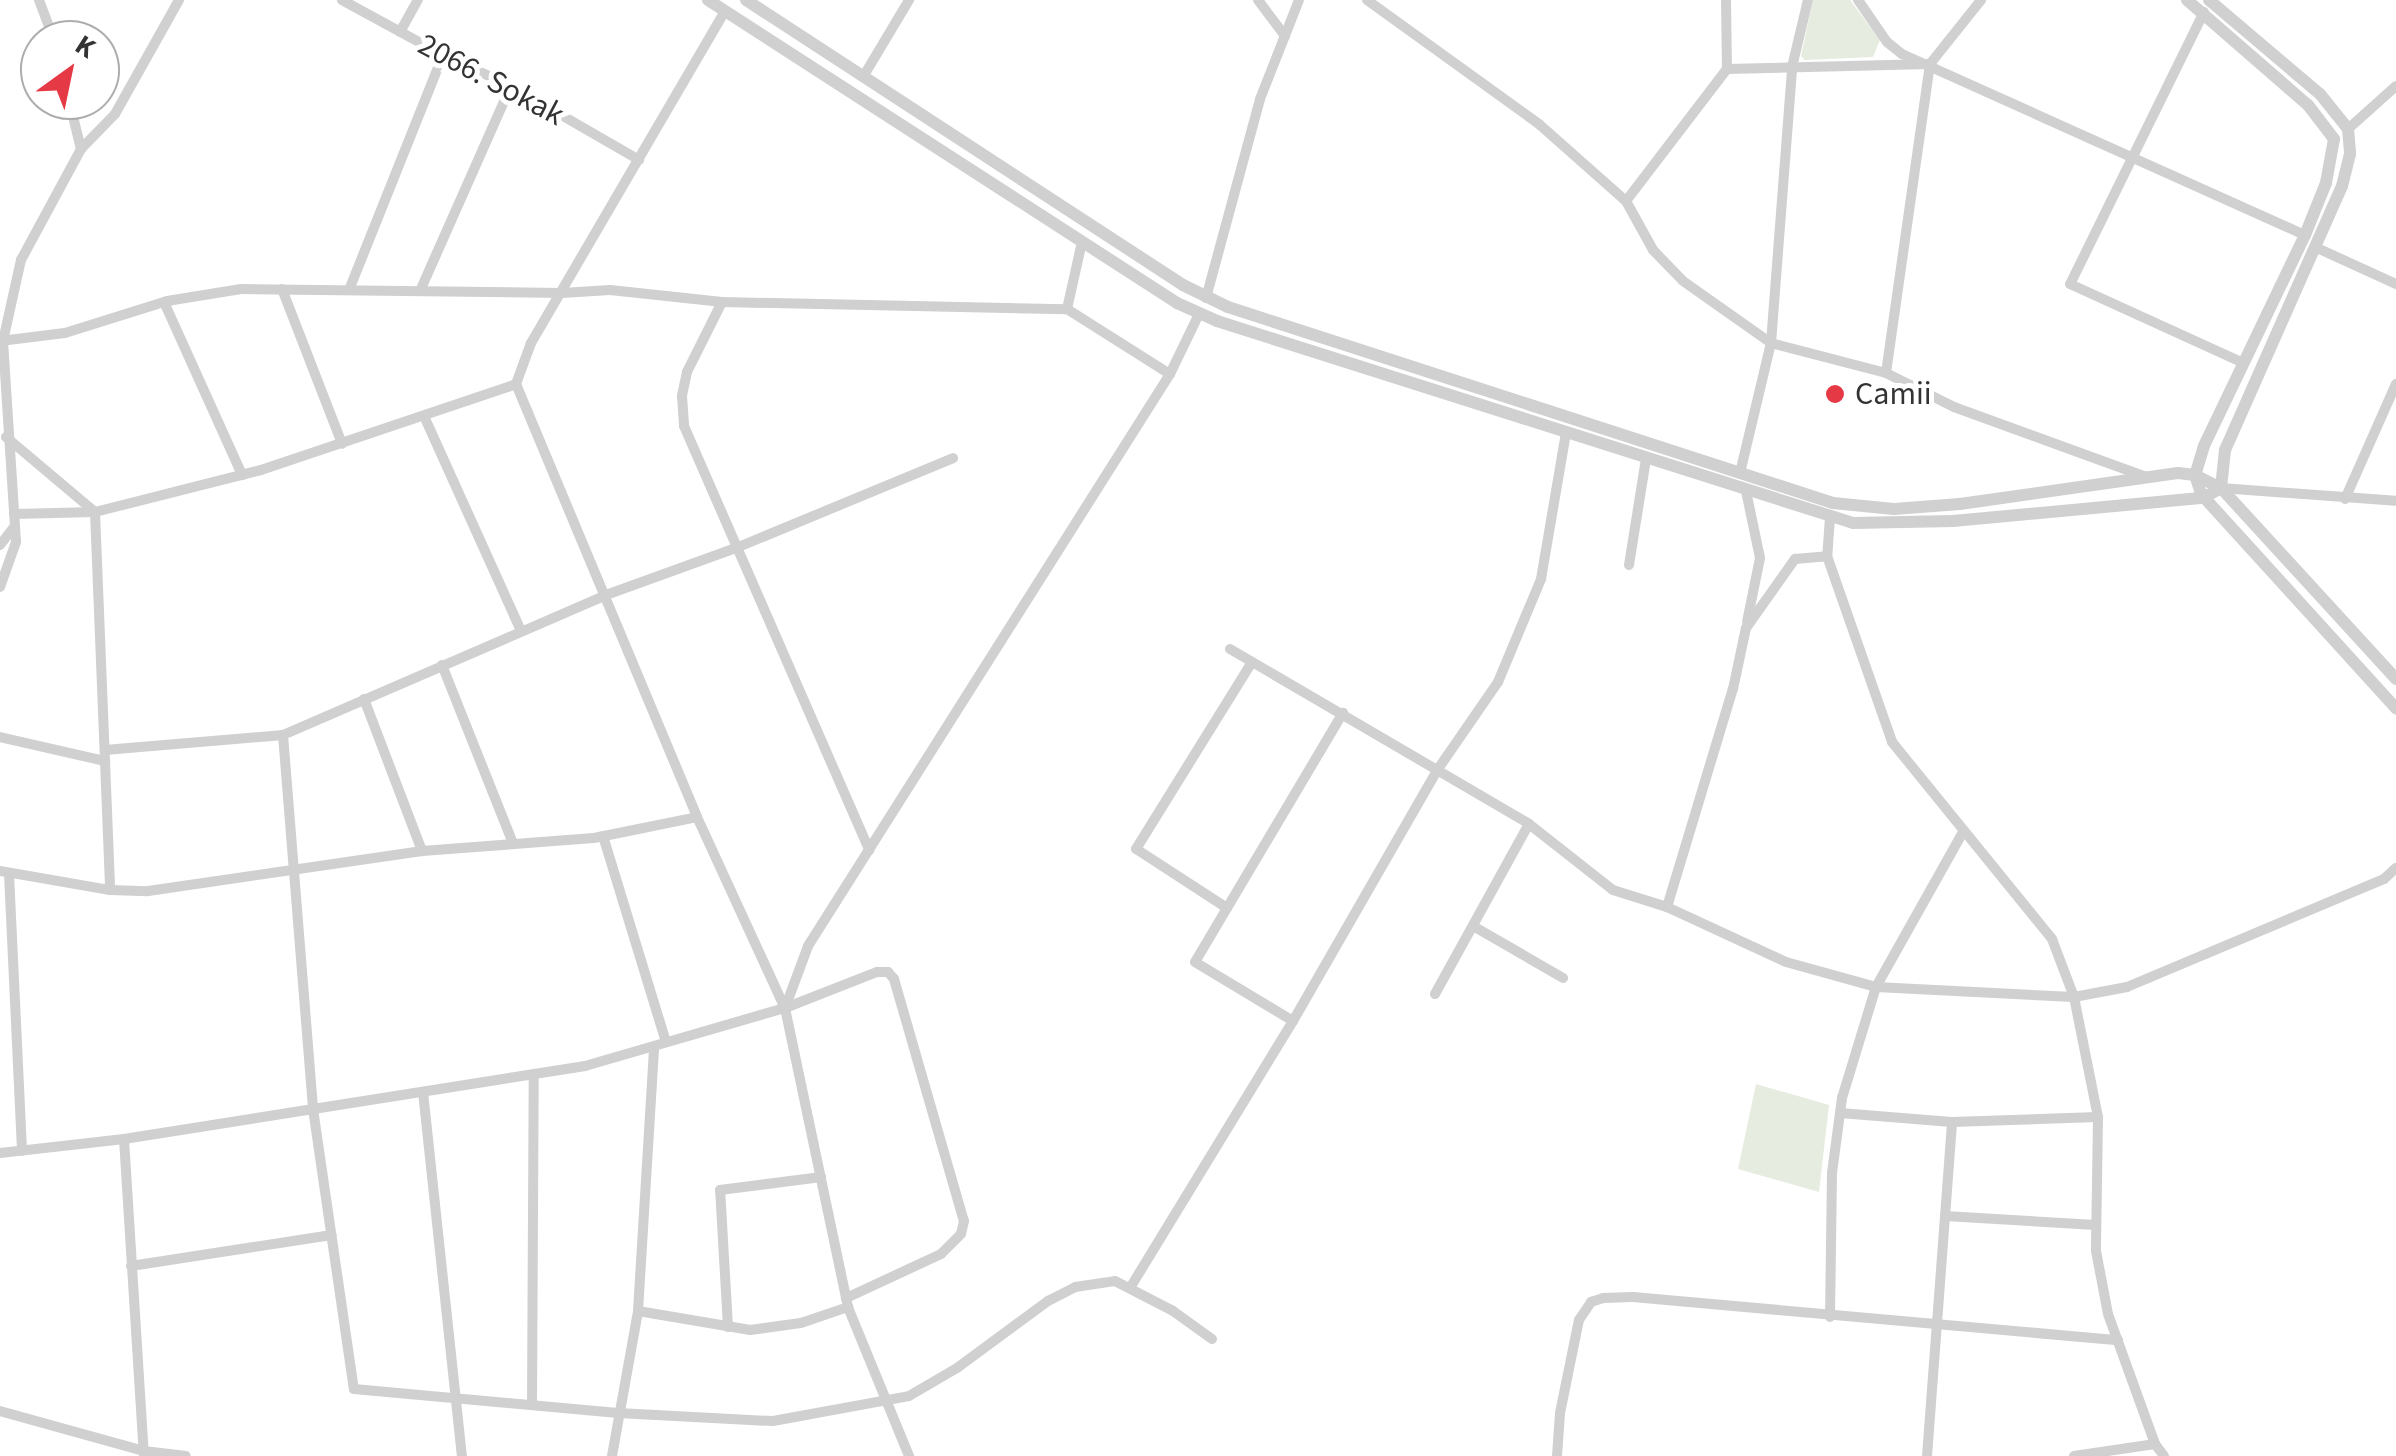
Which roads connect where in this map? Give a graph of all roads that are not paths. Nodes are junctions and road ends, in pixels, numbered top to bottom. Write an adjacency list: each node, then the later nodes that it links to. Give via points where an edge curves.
1 (179, 0): 29 (street, via 115,114)
2 (342, 0): 17 (street, 2066. Sokak)
3 (418, 0): 17 (street)
4 (708, 0): 16 (street)
5 (746, 0): 23 (street)
6 (909, 0): 23 (street)
7 (1258, 0): 18 (street)
8 (1299, 0): 18 (street)
9 (1367, 0): 32 (street, via 1502,94)
10 (1726, 0): 22 (street)
11 (1808, 0): 21 (street)
12 (1858, 0): 20 (street, via 1887,42)
13 (1981, 0): 20 (street)
14 (2186, 0): 15 (street)
15 (2208, 3): 27 (street, via 2320,94); 28 (street); 30 (street)
16 (729, 5): 31 (street); 34 (street)
17 (400, 32): 19 (street, 2066. Sokak)
18 (1285, 36): 41 (street, via 1260,99)
19 (442, 56): 24 (street, 2066. Sokak); 38 (street)
20 (1930, 64): 21 (street); 30 (street); 49 (street)
21 (1792, 67): 22 (street); 47 (street)
22 (1727, 69): 32 (street)
23 (863, 77): 41 (street)
24 (511, 86): 31 (street, 2066. Sokak); 39 (street)
25 (2396, 86): 27 (street)
26 (73, 120): 29 (street)
27 (2348, 129): 28 (street); 35 (street, via 2342,186)
28 (2332, 133): 33 (street, via 2333,158)
29 (80, 150): 46 (street, via 21,260)
30 (2131, 158): 33 (street); 48 (street, via 2070,284)
31 (639, 160): 40 (street)
32 (1626, 200): 47 (street, via 1652,250 1683,281)
33 (2304, 235): 48 (street)
34 (1082, 242): 44 (street); 45 (street)
35 (2316, 247): 36 (street); 54 (street)
36 (2396, 284)
37 (282, 289): 38 (street); 42 (street, via 241,288); 58 (street)
38 (348, 290): 39 (street)
39 (420, 292): 40 (street)
40 (562, 293): 43 (street, via 610,290); 51 (street)
41 (1206, 298): 45 (street); 61 (street)
42 (164, 302): 46 (street, via 65,333); 62 (street)
43 (722, 302): 44 (street); 74 (street, via 687,372 682,406 687,436)
44 (1066, 310): 50 (street)
45 (1200, 314): 50 (street); 56 (street)
46 (1, 340): 57 (street)
47 (1771, 343): 49 (street); 61 (street)
48 (2244, 363): 53 (street)
49 (1886, 373): 64 (street, via 1954,407)
50 (1170, 374): 97 (street)
51 (516, 384): 55 (street); 78 (street)
52 (2396, 384): 68 (street)
53 (2230, 392): 54 (street); 63 (street)
54 (2246, 399): 65 (street, via 2226,450)
55 (424, 416): 58 (street); 80 (street)
56 (1566, 432): 60 (street); 91 (street, via 1528,617 1498,682)
57 (6, 437): 70 (street); 72 (street)
58 (342, 444): 62 (street)
59 (952, 458): 74 (street)
60 (1646, 459): 66 (street); 76 (street)
61 (1740, 472): 64 (street, via 1833,502 1894,508); 66 (street)
62 (242, 475): 70 (street)
63 (2196, 475): 64 (street); 65 (street); 67 (street)
64 (2149, 478)
65 (2221, 488): 67 (street); 68 (street); 84 (street)
66 (1746, 491): 71 (street); 79 (street, via 1760,558)
67 (2203, 498): 71 (street, via 1953,521 1870,524); 86 (street)
68 (2345, 498): 69 (street)
69 (2396, 501)
70 (95, 512): 72 (street); 90 (street)
71 (1830, 517): 75 (street)
72 (14, 520): 73 (street); 77 (street, via 16,542)
73 (0, 545)
74 (736, 548): 78 (street); 97 (street)
75 (1827, 556): 79 (street, via 1795,559); 94 (street, via 1892,742)
76 (1629, 565)
77 (0, 587)
78 (606, 595): 80 (street); 92 (street)
79 (1746, 628): 103 (street)
80 (521, 632): 83 (street)
81 (1230, 649): 82 (street)
82 (1252, 662): 87 (street); 104 (street, via 1136,848)
83 (442, 666): 85 (street); 96 (street)
84 (2396, 678)
85 (364, 699): 88 (street); 98 (street)
86 (2396, 708)
87 (1343, 714): 91 (street); 104 (street)
88 (282, 735): 90 (street); 100 (street)
89 (0, 737): 90 (street)
90 (105, 756): 102 (street)
91 (1438, 769): 93 (street); 111 (street)
92 (698, 818): 95 (street); 110 (street)
93 (1529, 824): 103 (street, via 1613,890); 105 (street)
94 (1963, 832): 107 (street); 109 (street, via 2052,939)
95 (604, 836): 96 (street); 112 (street)
96 (513, 844): 98 (street)
97 (869, 850): 110 (street, via 808,946)
98 (422, 851): 100 (street)
99 (2396, 868): 109 (street, via 2384,879 2127,986)
100 (295, 870): 102 (street, via 148,891); 115 (street)
101 (5, 872): 102 (street); 120 (street)
102 (110, 890)
103 (1668, 907): 107 (street, via 1786,962)
104 (1227, 908): 111 (street, via 1196,962)
105 (1473, 926): 106 (street); 108 (street)
106 (1563, 978)
107 (1876, 987): 109 (street); 116 (street)
108 (1435, 994)
109 (2074, 997): 117 (street)
110 (784, 1008): 112 (street); 122 (street); 128 (street, via 877,972 894,978 964,1220 961,1234 941,1254)
111 (1293, 1020): 127 (street)
112 (660, 1044): 113 (street); 129 (street)
113 (534, 1074): 114 (street); 137 (street)
114 (423, 1092): 115 (street); 135 (street)
115 (313, 1109): 119 (street); 125 (street)
116 (1840, 1113): 118 (street); 130 (street, via 1832,1172)
117 (2098, 1117): 118 (street); 124 (street)
118 (1952, 1122): 123 (street)
119 (124, 1138): 120 (street); 126 (street)
120 (22, 1150): 121 (street)
121 (0, 1153)
122 (821, 1178): 128 (street); 132 (street, via 720,1190)
123 (1945, 1216): 124 (street); 131 (street)
124 (2096, 1225): 134 (street)
125 (332, 1235): 126 (street); 135 (street, via 354,1389)
126 (130, 1266): 141 (street)
127 (1130, 1288): 133 (street); 136 (street, via 1115,1281 1075,1287 957,1368)
128 (847, 1302): 132 (street, via 800,1323); 136 (street)
129 (638, 1311): 132 (street); 139 (street)
130 (1830, 1318): 131 (street); 146 (street, via 1633,1296 1591,1302 1579,1320)
131 (1937, 1326): 134 (street); 147 (street)
132 (728, 1327)
133 (1212, 1338)
134 (2118, 1340): 140 (street)
135 (454, 1398): 137 (street); 143 (street)
136 (889, 1402): 139 (street, via 773,1421); 145 (street)
137 (532, 1406): 139 (street)
138 (0, 1411): 141 (street)
139 (618, 1414): 144 (street)
140 (2156, 1444): 148 (street); 149 (street)
141 (144, 1453): 142 (street)
142 (186, 1456)
143 (462, 1456)
144 (612, 1456)
145 (909, 1456)
146 (1556, 1456)
147 (1927, 1456)
148 (2074, 1456)
149 (2164, 1456)

